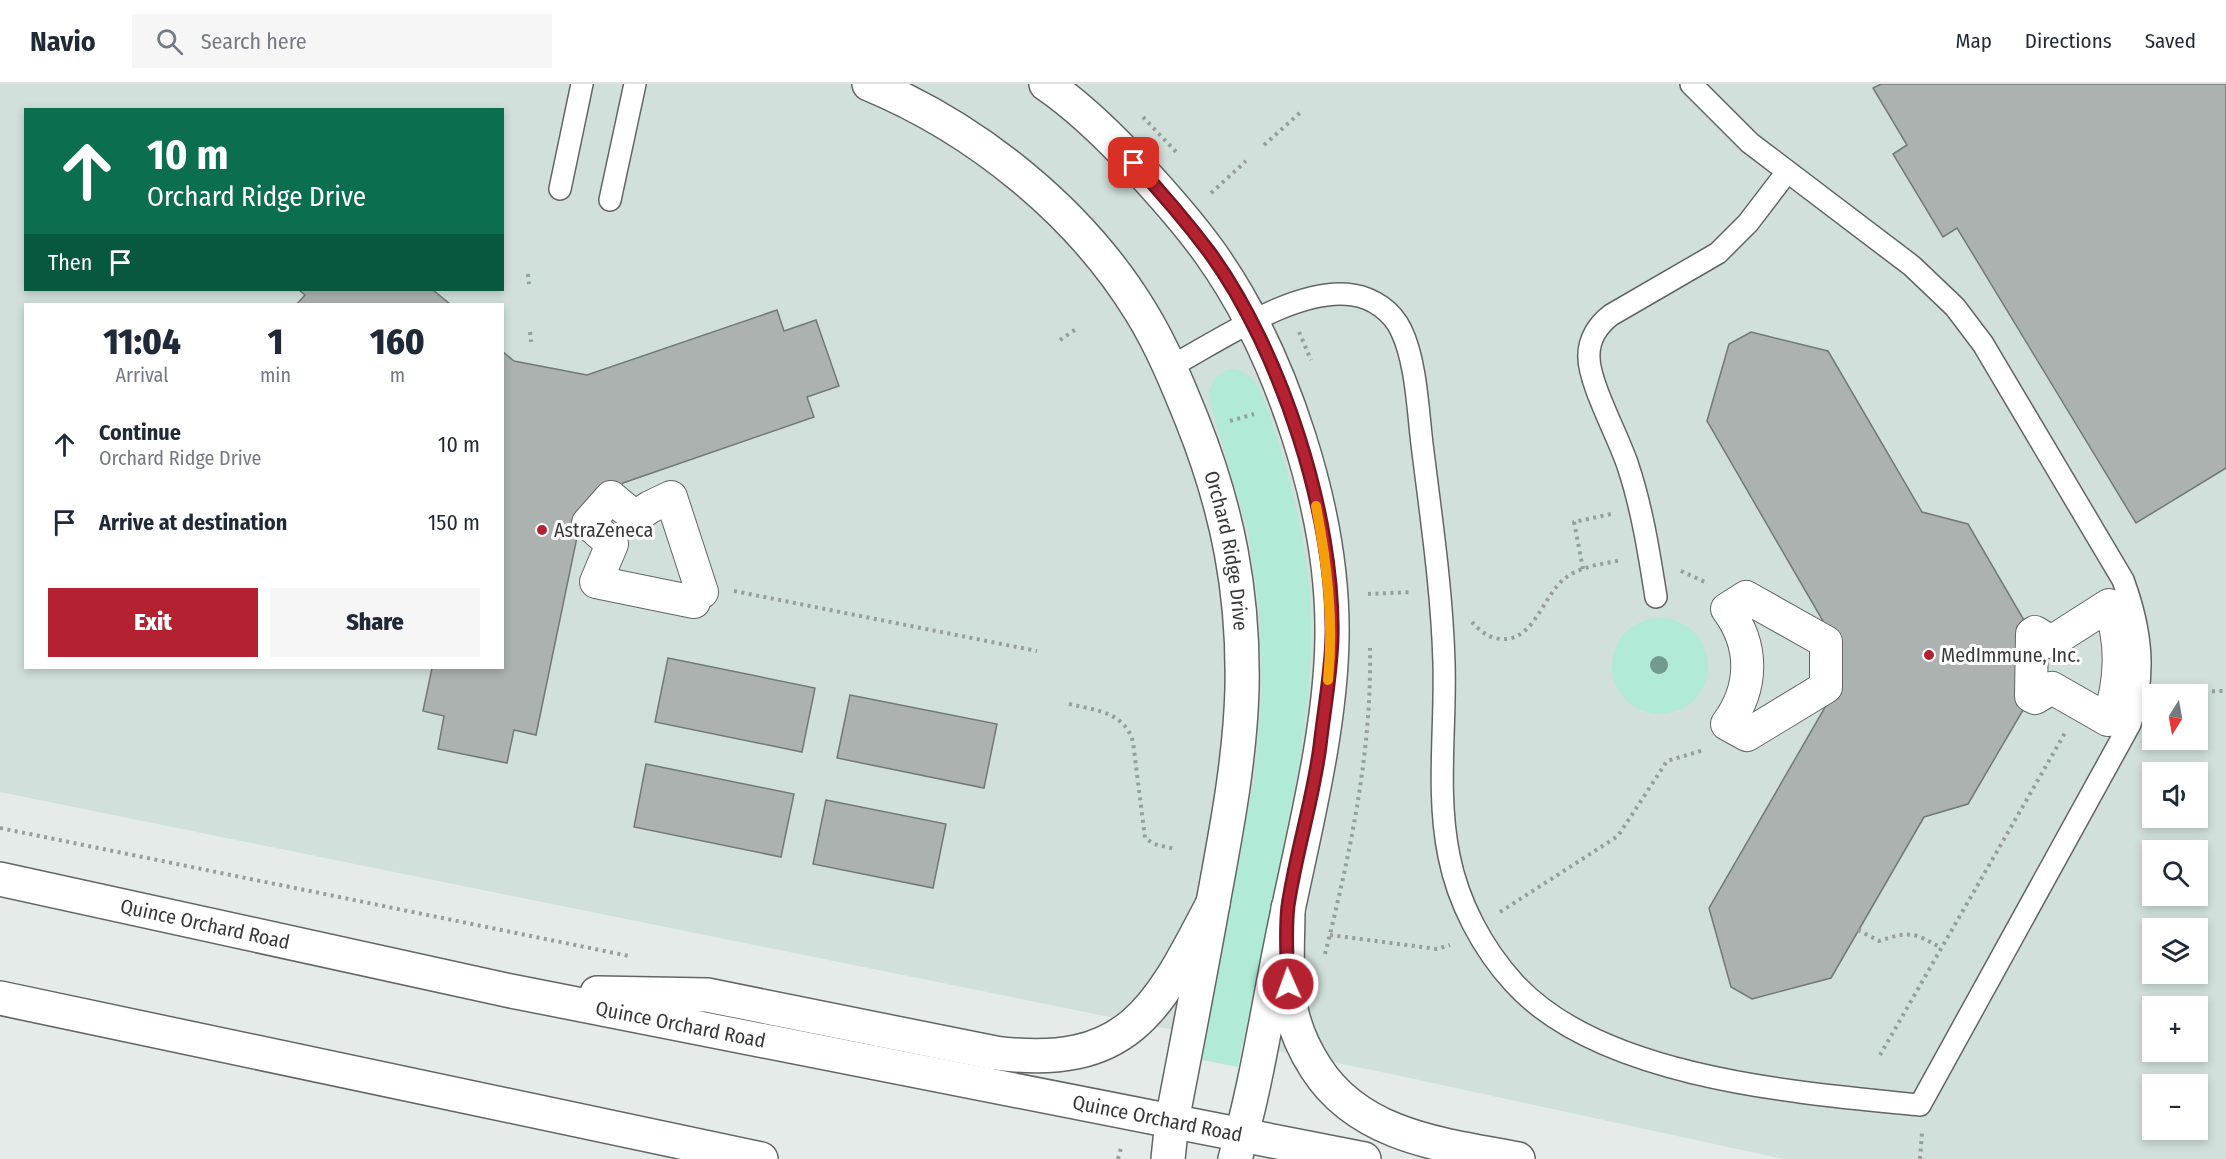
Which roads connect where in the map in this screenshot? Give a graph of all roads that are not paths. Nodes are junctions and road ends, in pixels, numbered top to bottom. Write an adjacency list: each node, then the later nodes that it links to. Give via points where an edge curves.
1 (582, 84): 7 (lane)
2 (635, 84): 8 (lane)
3 (869, 84): 10 (main road, Orchard Ridge Drive, via 985,147 1050,201 1099,253 1141,311)
4 (1046, 84): 9 (main road, via 1109,137 1166,198 1211,255)
5 (1690, 84): 6 (lane, via 1750,143)
6 (1787, 172): 9 (lane, via 1938,288 1970,326 2123,580 2139,638 2140,691 2126,733 1920,1105 1777,1088 1637,1057 1599,1044 1562,1023 1513,983 1467,910 1448,854 1442,612 1417,404 1402,331 1378,304 1342,294 1303,298); 12 (lane, via 1748,223 1718,253 1611,315 1594,334 1590,368 1629,467)
7 (560, 189)
8 (610, 200)
9 (1251, 323): 10 (lane); 16 (main road, via 1287,405 1312,481 1332,637 1318,758)
10 (1170, 367): 15 (main road, Orchard Ridge Drive, via 1224,511 1236,574 1241,637 1239,742)
11 (700, 584): 11 (street, via 671,497 635,517 611,497 588,523 612,544 596,582 694,602 696,596 703,594)
12 (1656, 597)
13 (1733, 605): 13 (street, via 1746,597 1826,642 1826,687 1747,735 1727,723 1739,705 1749,670 1743,635 1727,609)
14 (0, 879): 17 (main road, Quince Orchard Road)
15 (1213, 903): 17 (main road, via 1168,987 1146,1016 1122,1035 1063,1056 1032,1058 995,1053 707,995); 19 (main road, Orchard Ridge Drive)
16 (1288, 908): 20 (main road); 24 (main road, via 1289,994 1297,1032 1323,1078 1346,1104 1371,1121 1402,1134)
17 (506, 990): 19 (main road, Quince Orchard Road)
18 (0, 998): 21 (main road)
19 (1172, 1121): 20 (main road, Quince Orchard Road); 22 (main road, Orchard Ridge Drive)
20 (1239, 1147): 23 (main road, Quince Orchard Road)
21 (761, 1159)
22 (1168, 1159)
23 (1364, 1159)
24 (1518, 1159)

